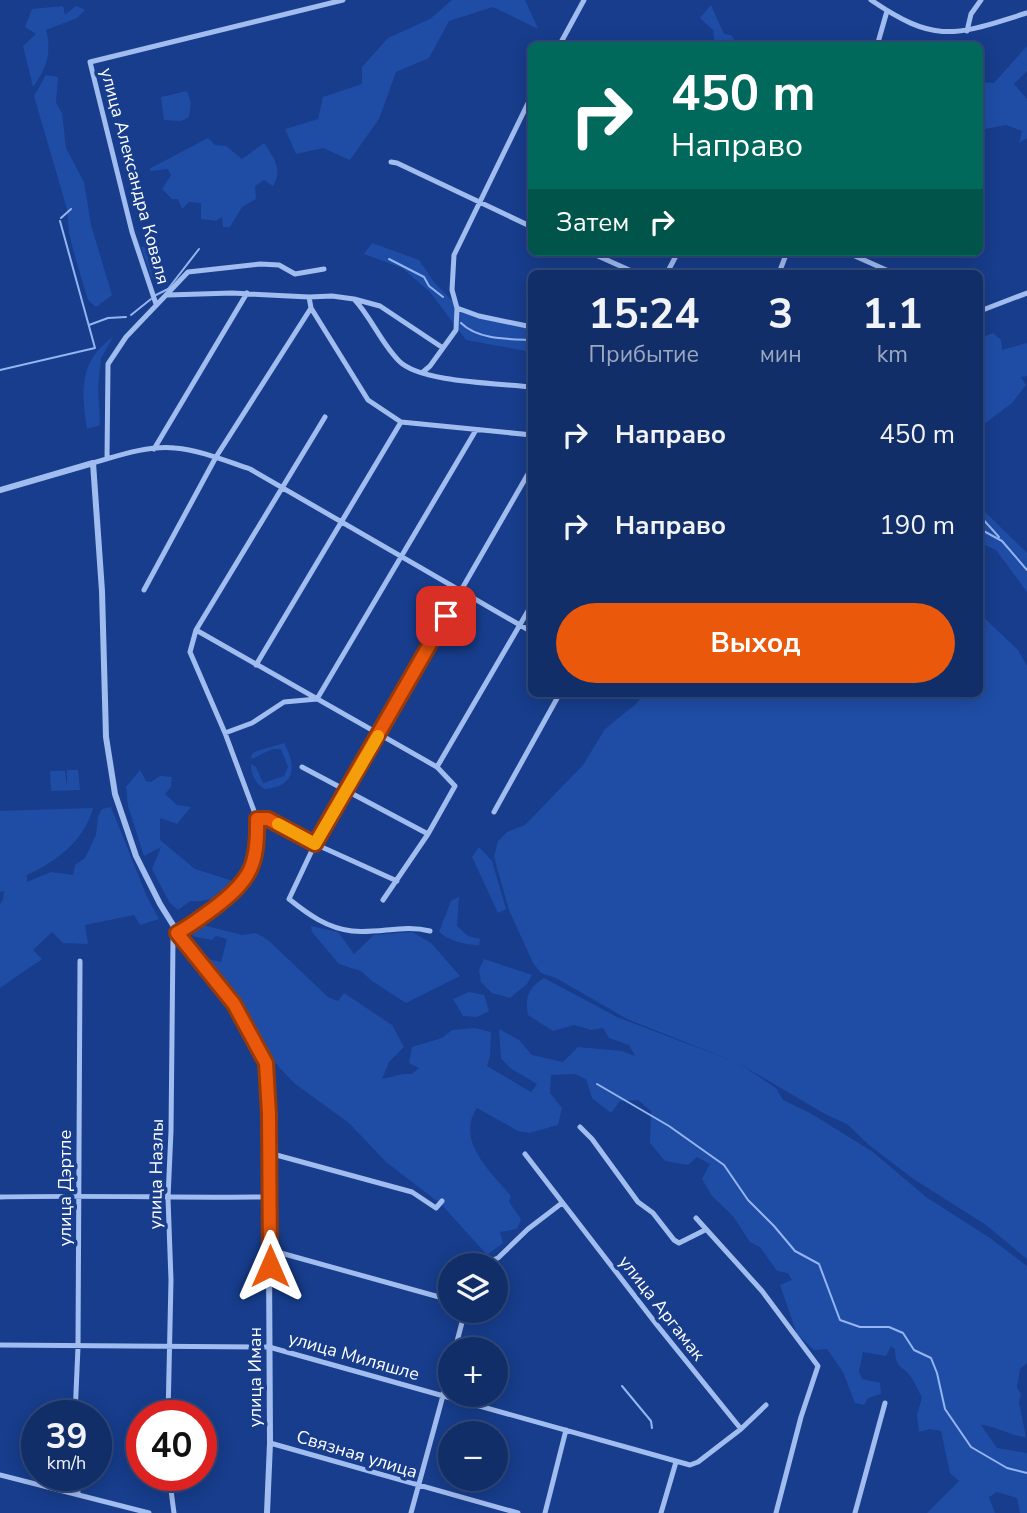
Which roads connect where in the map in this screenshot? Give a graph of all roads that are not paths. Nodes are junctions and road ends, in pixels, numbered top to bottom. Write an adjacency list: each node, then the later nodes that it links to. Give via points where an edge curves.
1 (343, 0): 24 (street, улица Александра Коваля, via 90,62 132,232)
2 (584, 0): 8 (street)
3 (871, 0): 5 (street)
4 (981, 0): 7 (street)
5 (887, 11): 7 (street, via 936,32); 9 (street)
6 (1027, 13): 7 (street)
7 (967, 31)
8 (561, 42)
9 (878, 42)
10 (528, 103): 12 (street)
11 (391, 162): 12 (street)
12 (478, 203): 13 (street); 26 (street, via 454,255 452,290)
13 (528, 225)
14 (598, 256): 17 (street)
15 (855, 256): 18 (street)
16 (324, 269): 21 (street, via 295,274 279,265 260,264 188,272)
17 (629, 270)
18 (886, 270)
19 (247, 293): 21 (street); 22 (street); 36 (street)
20 (1027, 293): 27 (street)
21 (168, 295): 24 (street)
22 (309, 298): 23 (street); 25 (street)
23 (354, 299): 29 (street, via 380,306); 30 (street, via 399,360)
24 (156, 304): 38 (street, via 108,364)
25 (311, 308): 33 (street, via 368,400); 37 (street)
26 (457, 308): 28 (street); 29 (street, via 456,330)
27 (983, 310)
28 (528, 326)
29 (443, 348): 30 (street)
30 (423, 372): 31 (street, via 440,379)
31 (528, 387)
32 (325, 417): 41 (street)
33 (401, 422): 34 (street); 43 (street)
34 (477, 430): 35 (street); 44 (street)
35 (528, 435)
36 (154, 449): 37 (street, via 174,447); 38 (street)
37 (216, 457): 41 (street); 45 (street)
38 (110, 459): 39 (street)
39 (93, 463): 42 (street); 66 (street, улица Иман, via 106,737 115,794 145,877)
40 (528, 474): 46 (street)
41 (283, 487): 43 (street); 49 (street)
42 (0, 490)
43 (342, 522): 44 (street); 51 (street)
44 (401, 556): 46 (street); 53 (street)
45 (144, 590)
46 (460, 592): 48 (street); 55 (street)
47 (528, 611): 48 (street)
48 (520, 625): 50 (street); 56 (street)
49 (196, 630): 51 (street); 54 (street, via 190,652)
50 (528, 630)
51 (256, 665): 53 (street)
52 (558, 697): 59 (street)
53 (317, 699): 54 (street, via 284,702 252,723); 55 (street)
54 (225, 733): 60 (street)
55 (379, 734): 56 (street); 58 (street)
56 (437, 767): 61 (street, via 455,786)
57 (302, 768): 58 (street)
58 (346, 792): 61 (street); 62 (street)
59 (494, 812)
60 (257, 819): 62 (street, via 268,819); 66 (street, via 257,845 247,878)
61 (428, 834): 63 (street)
62 (315, 844): 63 (street); 65 (street, via 289,899 313,918 354,931 415,927)
63 (397, 881): 64 (street)
64 (383, 900)
65 (430, 931)
66 (177, 933): 69 (street, улица Иман, via 234,1004 266,1063); 74 (street, улица Назлы, via 171,970)
67 (80, 961): 71 (street, улица Дэртле)
68 (580, 1127): 78 (street, via 674,1240 680,1243)
69 (269, 1153): 73 (street, улица Иман); 75 (street, via 412,1192 436,1208)
70 (524, 1154): 76 (street, улица Аргамак)
71 (79, 1195): 72 (street); 74 (street); 83 (street, улица Дэртле)
72 (0, 1197)
73 (269, 1197): 74 (street); 79 (street, улица Иман)
74 (167, 1198): 85 (street, улица Назлы)
75 (442, 1201)
76 (562, 1203): 80 (street); 93 (street, улица Аргамак)
77 (696, 1218): 78 (street)
78 (705, 1230): 109 (street, via 762,1291 818,1366)
79 (270, 1250): 81 (street); 84 (street, улица Иман)
80 (503, 1253)
81 (438, 1297)
82 (0, 1345): 83 (street, улица Миляшле)
83 (78, 1347): 85 (street, улица Миляшле); 87 (street, улица Дэртле)
84 (269, 1347): 85 (street, улица Миляшле); 86 (street, улица Миляшле); 95 (street, улица Иман)
85 (170, 1348): 88 (street, улица Назлы)
86 (438, 1394)
87 (76, 1400)
88 (168, 1400)
89 (885, 1403): 110 (street)
90 (766, 1405): 93 (street)
91 (440, 1407): 98 (street)
92 (485, 1407): 94 (street, улица Миляшле)
93 (741, 1429): 96 (street, улица Миляшле, via 698,1462)
94 (566, 1430): 96 (street, улица Миляшле); 107 (street)
95 (270, 1443): 98 (street, Связная улица); 104 (street, улица Иман)
96 (676, 1462): 108 (street)
97 (0, 1475): 101 (street)
98 (418, 1487): 105 (street); 106 (street, Связная улица)
99 (78, 1491): 101 (street)
100 (171, 1491): 103 (street)
101 (78, 1494): 102 (street)
102 (149, 1513)
103 (174, 1513)
104 (267, 1513)
105 (411, 1513)
106 (518, 1513)
107 (545, 1513)
108 (661, 1513)
109 (776, 1513)
110 (855, 1513)

